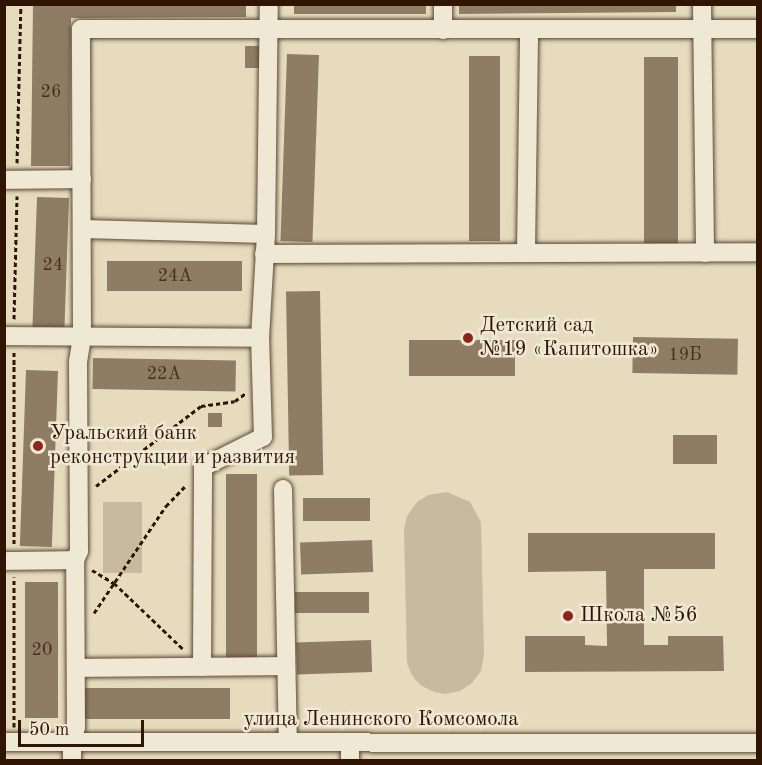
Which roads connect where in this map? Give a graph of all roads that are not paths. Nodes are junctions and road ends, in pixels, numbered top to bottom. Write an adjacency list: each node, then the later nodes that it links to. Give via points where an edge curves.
1 (269, 4): 4 (street)
2 (443, 4): 8 (street)
3 (702, 4): 6 (street)
4 (269, 28): 8 (street); 9 (street, via 81,29); 12 (street)
5 (529, 29): 6 (street); 8 (street); 13 (street)
6 (702, 29): 7 (street); 15 (street)
7 (758, 29)
8 (443, 30)
9 (82, 179): 10 (street); 11 (street)
10 (11, 180)
11 (83, 229): 12 (street); 18 (street)
12 (266, 234): 16 (street)
13 (526, 252): 15 (street); 16 (street)
14 (758, 252): 15 (street)
15 (705, 253)
16 (264, 254): 19 (street)
17 (10, 335): 18 (street)
18 (82, 338): 19 (street); 21 (street, via 78,362 79,550)
19 (260, 338): 24 (street, via 263,437 202,467)
20 (283, 489): 23 (street)
21 (75, 560): 22 (street); 25 (street)
22 (9, 561)
23 (286, 666): 24 (street); 27 (street)
24 (202, 667): 25 (street)
25 (76, 668): 29 (street)
26 (6, 742): 29 (street, улица Ленинского Комсомола)
27 (288, 742): 30 (street, улица Ленинского Комсомола); 32 (street, улица Ленинского Комсомола)
28 (758, 742): 32 (street, улица Ленинского Комсомола)
29 (72, 751): 31 (street, улица Ленинского Комсомола)
30 (226, 751): 31 (street, улица Ленинского Комсомола)
31 (122, 752)
32 (350, 752)

